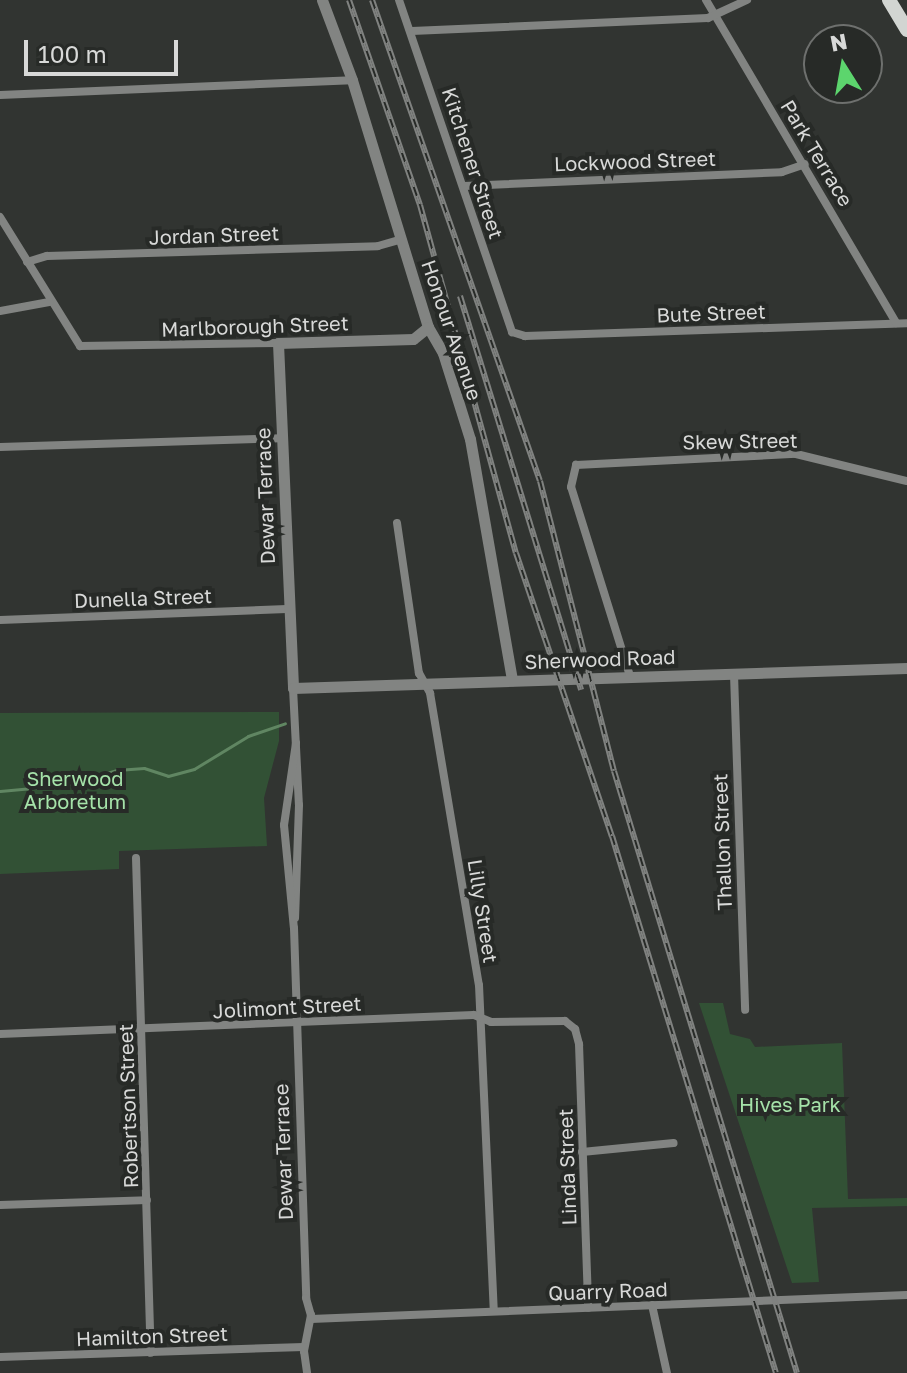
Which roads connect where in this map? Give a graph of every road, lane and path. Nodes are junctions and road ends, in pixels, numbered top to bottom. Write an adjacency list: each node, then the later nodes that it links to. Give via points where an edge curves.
1 (322, 0): 9 (street, Honour Avenue)
2 (399, 0): 8 (street, Kitchener Street)
3 (706, 0): 6 (street, Park Terrace)
4 (747, 0): 6 (street)
5 (889, 0): 7 (main road)
6 (716, 16): 8 (street); 11 (street, Park Terrace)
7 (907, 30)
8 (412, 31): 12 (street, Kitchener Street)
9 (352, 80): 10 (street); 15 (street, Honour Avenue)
10 (0, 95)
11 (805, 164): 12 (street, Lockwood Street, via 782,172); 20 (street, Park Terrace)
12 (464, 186): 23 (street, Kitchener Street, via 508,327)
13 (0, 217): 14 (street)
14 (11, 236): 16 (street); 17 (street)
15 (402, 239): 17 (street, Jordan Street, via 378,246 47,256); 22 (street, Honour Avenue)
16 (0, 242)
17 (27, 262): 18 (street)
18 (49, 302): 19 (street); 24 (street, Marlborough Street, via 80,346)
19 (0, 311)
20 (896, 323): 21 (street, Bute Street); 23 (street, Bute Street)
21 (907, 323)
22 (428, 327): 24 (street, Marlborough Street, via 413,339); 34 (street, Honour Avenue, via 443,353 470,439)
23 (516, 334)
24 (278, 343): 25 (street, Dewar Terrace)
25 (281, 438): 26 (street); 29 (street, Dewar Terrace)
26 (0, 447)
27 (907, 481): 33 (street, Skew Street, via 796,454 586,461 572,469 571,487)
28 (397, 523): 35 (street, Lilly Street, via 419,673)
29 (287, 609): 30 (street, Dunella Street); 36 (street, Dewar Terrace)
30 (0, 620)
31 (907, 668): 32 (street, Sherwood Road)
32 (734, 674): 33 (street, Sherwood Road); 40 (street, Thallon Street)
33 (630, 676): 34 (street, Sherwood Road)
34 (512, 680): 35 (street, Sherwood Road)
35 (425, 683): 36 (street, Sherwood Road); 41 (street, Lilly Street)
36 (293, 688): 37 (street, Dewar Terrace)
37 (296, 743): 39 (street, Dewar Terrace, via 299,839); 39 (street, Dewar Terrace, via 284,825)
38 (136, 858): 44 (street, Robertson Street)
39 (294, 928): 42 (street, Dewar Terrace)
40 (745, 1010)
41 (482, 1018): 42 (street, Jolimont Street); 43 (street, Jolimont Street, via 560,1019); 53 (street, Lilly Street)
42 (298, 1022): 44 (street, Jolimont Street); 54 (street, Dewar Terrace, via 306,1298)
43 (573, 1026): 47 (street, Linda Street, via 579,1038)
44 (142, 1030): 45 (street, Jolimont Street); 48 (street, Robertson Street)
45 (0, 1034)
46 (674, 1143): 47 (street)
47 (582, 1152): 52 (street, Linda Street)
48 (147, 1200): 49 (street); 56 (street, Robertson Street)
49 (0, 1205)
50 (907, 1295): 51 (street, Quarry Road)
51 (652, 1305): 52 (street, Quarry Road); 59 (street)
52 (588, 1308): 53 (street, Quarry Road)
53 (494, 1311): 54 (street, Quarry Road)
54 (311, 1319): 55 (street, Dewar Terrace)
55 (304, 1347): 56 (street, Hamilton Street); 58 (street, Dewar Terrace)
56 (151, 1353): 57 (street, Hamilton Street)
57 (0, 1357)
58 (307, 1373)
59 (667, 1373)

